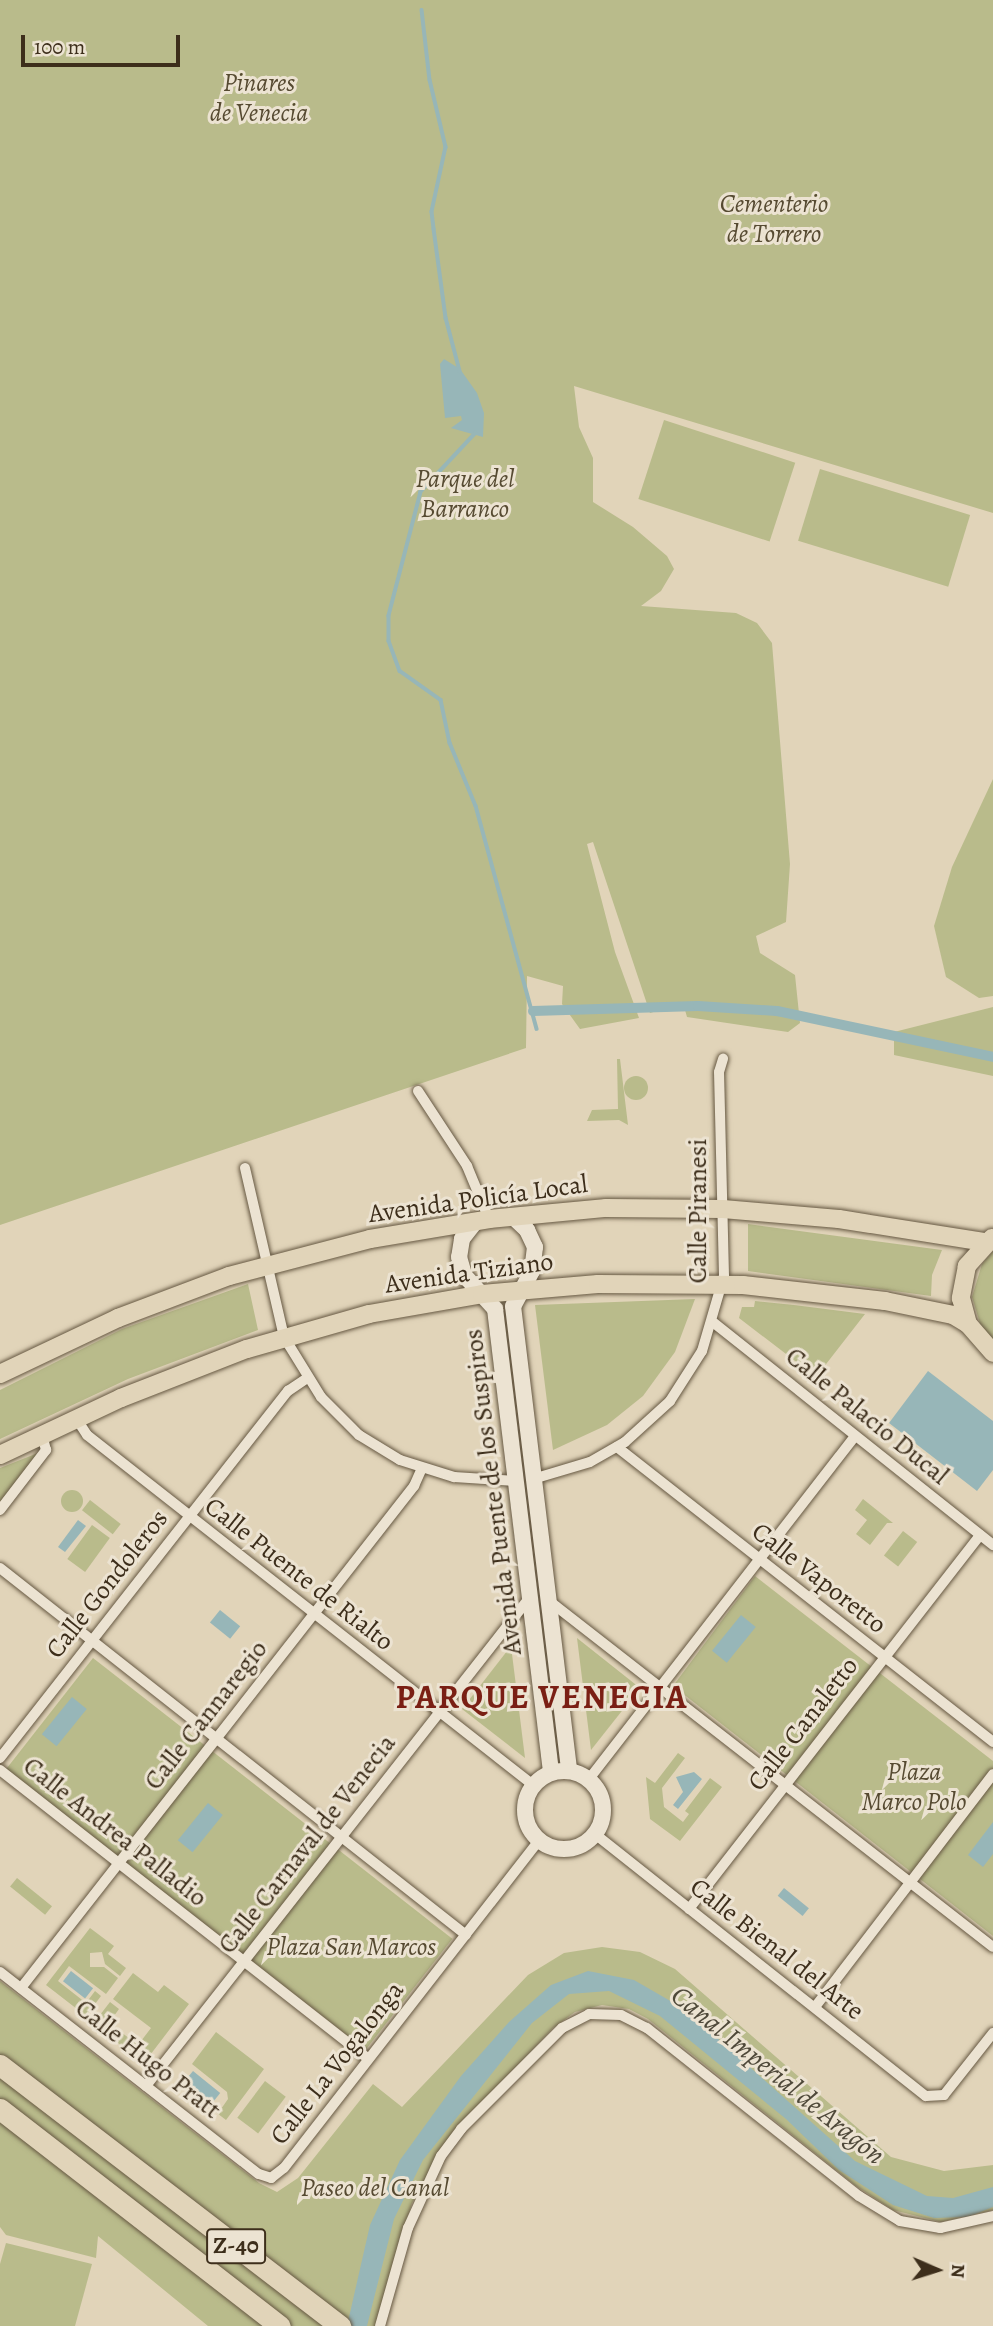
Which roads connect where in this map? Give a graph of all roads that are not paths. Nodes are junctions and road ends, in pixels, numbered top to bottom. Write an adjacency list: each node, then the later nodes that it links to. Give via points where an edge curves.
1 (723, 1059): 4 (street, Calle Piranesi, via 719,1072)
2 (418, 1091): 6 (street, via 467,1166)
3 (245, 1168): 8 (street)
4 (723, 1209): 5 (main road, Avenida Policía Local, via 606,1208); 7 (main road, Avenida Policía Local); 9 (street, Calle Piranesi)
5 (512, 1216): 6 (main road, Avenida Policía Local); 10 (street, via 527,1230 535,1247 534,1266)
6 (482, 1220): 8 (main road, Avenida Policía Local, via 373,1239); 11 (street, via 462,1239 458,1257 464,1275)
7 (989, 1240): 13 (main road, via 963,1276 961,1305)
8 (267, 1265): 14 (street); 16 (main road, Avenida Policía Local, via 118,1318)
9 (723, 1284): 10 (main road, Avenida Tiziano, via 598,1284); 12 (street, Calle Piranesi); 13 (main road, Avenida Tiziano, via 885,1301 953,1315)
10 (521, 1290): 11 (main road, Avenida Tiziano); 24 (street, Avenida Puente de los Suspiros, via 513,1306)
11 (482, 1294): 14 (main road, Avenida Tiziano, via 369,1314); 25 (street, Avenida Puente de los Suspiros, via 495,1309)
12 (713, 1322): 20 (street, Calle Palacio Ducal); 21 (street, Calle Piranesi, via 698,1360 670,1401)
13 (968, 1324): 15 (main road)
14 (284, 1337): 17 (street); 18 (main road, Avenida Tiziano, via 169,1377)
15 (993, 1353)
16 (0, 1374)
17 (307, 1378): 23 (street, via 359,1435); 27 (street, Calle Gondoleros, via 288,1391)
18 (76, 1418): 19 (main road, Avenida Tiziano); 27 (street, Calle Puente de Rialto, via 87,1435)
19 (43, 1436): 22 (main road, Avenida Tiziano); 26 (street, via 46,1450)
20 (855, 1436): 28 (street, Calle Palacio Ducal); 30 (street)
21 (617, 1447): 24 (street, Calle Piranesi, via 580,1465); 30 (street, Calle Vaporetto)
22 (0, 1455)
23 (422, 1468): 25 (street, via 471,1479); 34 (street, Calle Cannaregio, via 414,1486)
24 (533, 1479): 33 (street, Avenida Puente de los Suspiros)
25 (516, 1481): 32 (street, Avenida Puente de los Suspiros)
26 (0, 1510)
27 (190, 1516): 34 (street, Calle Puente de Rialto); 35 (street, Calle Gondoleros)
28 (980, 1535): 29 (street, Calle Palacio Ducal); 36 (street, Calle Canaletto)
29 (993, 1545)
30 (759, 1560): 36 (street, Calle Vaporetto); 37 (street)
31 (0, 1568): 35 (street)
32 (530, 1597): 38 (street, Calle Carnaval de Venecia); 44 (street, Avenida Puente de los Suspiros)
33 (547, 1599): 37 (street); 43 (street, Avenida Puente de los Suspiros)
34 (313, 1615): 38 (street, Calle Puente de Rialto); 39 (street, Calle Cannaregio)
35 (93, 1640): 39 (street); 41 (street, Calle Gondoleros)
36 (884, 1657): 40 (street, Calle Vaporetto); 48 (street, Calle Canaletto)
37 (661, 1685): 46 (street); 48 (street)
38 (439, 1713): 47 (street, Calle Puente de Rialto); 50 (street, Calle Carnaval de Venecia)
39 (216, 1738): 50 (street); 52 (street, Calle Cannaregio)
40 (993, 1742)
41 (0, 1758)
42 (0, 1770): 52 (street, Calle Andrea Palladio)
43 (569, 1770): 44 (street); 46 (street)
44 (551, 1772): 47 (street)
45 (993, 1774): 53 (street)
46 (589, 1779): 49 (street, via 603,1805)
47 (533, 1785): 51 (street, via 524,1810 528,1827)
48 (785, 1786): 53 (street); 54 (street, Calle Canaletto)
49 (595, 1833): 51 (street, via 581,1845 565,1849); 54 (street, Calle Bienal del Arte)
50 (342, 1837): 55 (street); 57 (street, Calle Carnaval de Venecia)
51 (539, 1840): 55 (street, Calle La Vogalonga)
52 (119, 1864): 57 (street, Calle Andrea Palladio); 59 (street, Calle Cannaregio)
53 (909, 1883): 56 (street); 60 (street)
54 (689, 1909): 60 (street, Calle Bienal del Arte)
55 (466, 1934): 62 (street, Calle La Vogalonga)
56 (993, 1947)
57 (244, 1962): 62 (street, Calle Andrea Palladio); 64 (street, Calle Carnaval de Venecia)
58 (0, 1972): 59 (street, Calle Hugo Pratt)
59 (21, 1988): 64 (street, Calle Hugo Pratt)
60 (815, 2007): 61 (street, Calle Bienal del Arte, via 932,2098 944,2095)
61 (993, 2033)
62 (368, 2059): 66 (street, Calle La Vogalonga, via 284,2168)
63 (0, 2065): 69 (highway, Z-40)
64 (146, 2086): 66 (street, Calle Hugo Pratt, via 259,2174)
65 (0, 2109): 68 (highway, Z-40)
66 (271, 2178)
67 (993, 2216): 70 (street, via 940,2228 901,2221 859,2196 648,2028 621,2015 589,2014 562,2028 461,2129 441,2156 408,2228)
68 (280, 2326)
69 (340, 2326)
70 (380, 2326)

